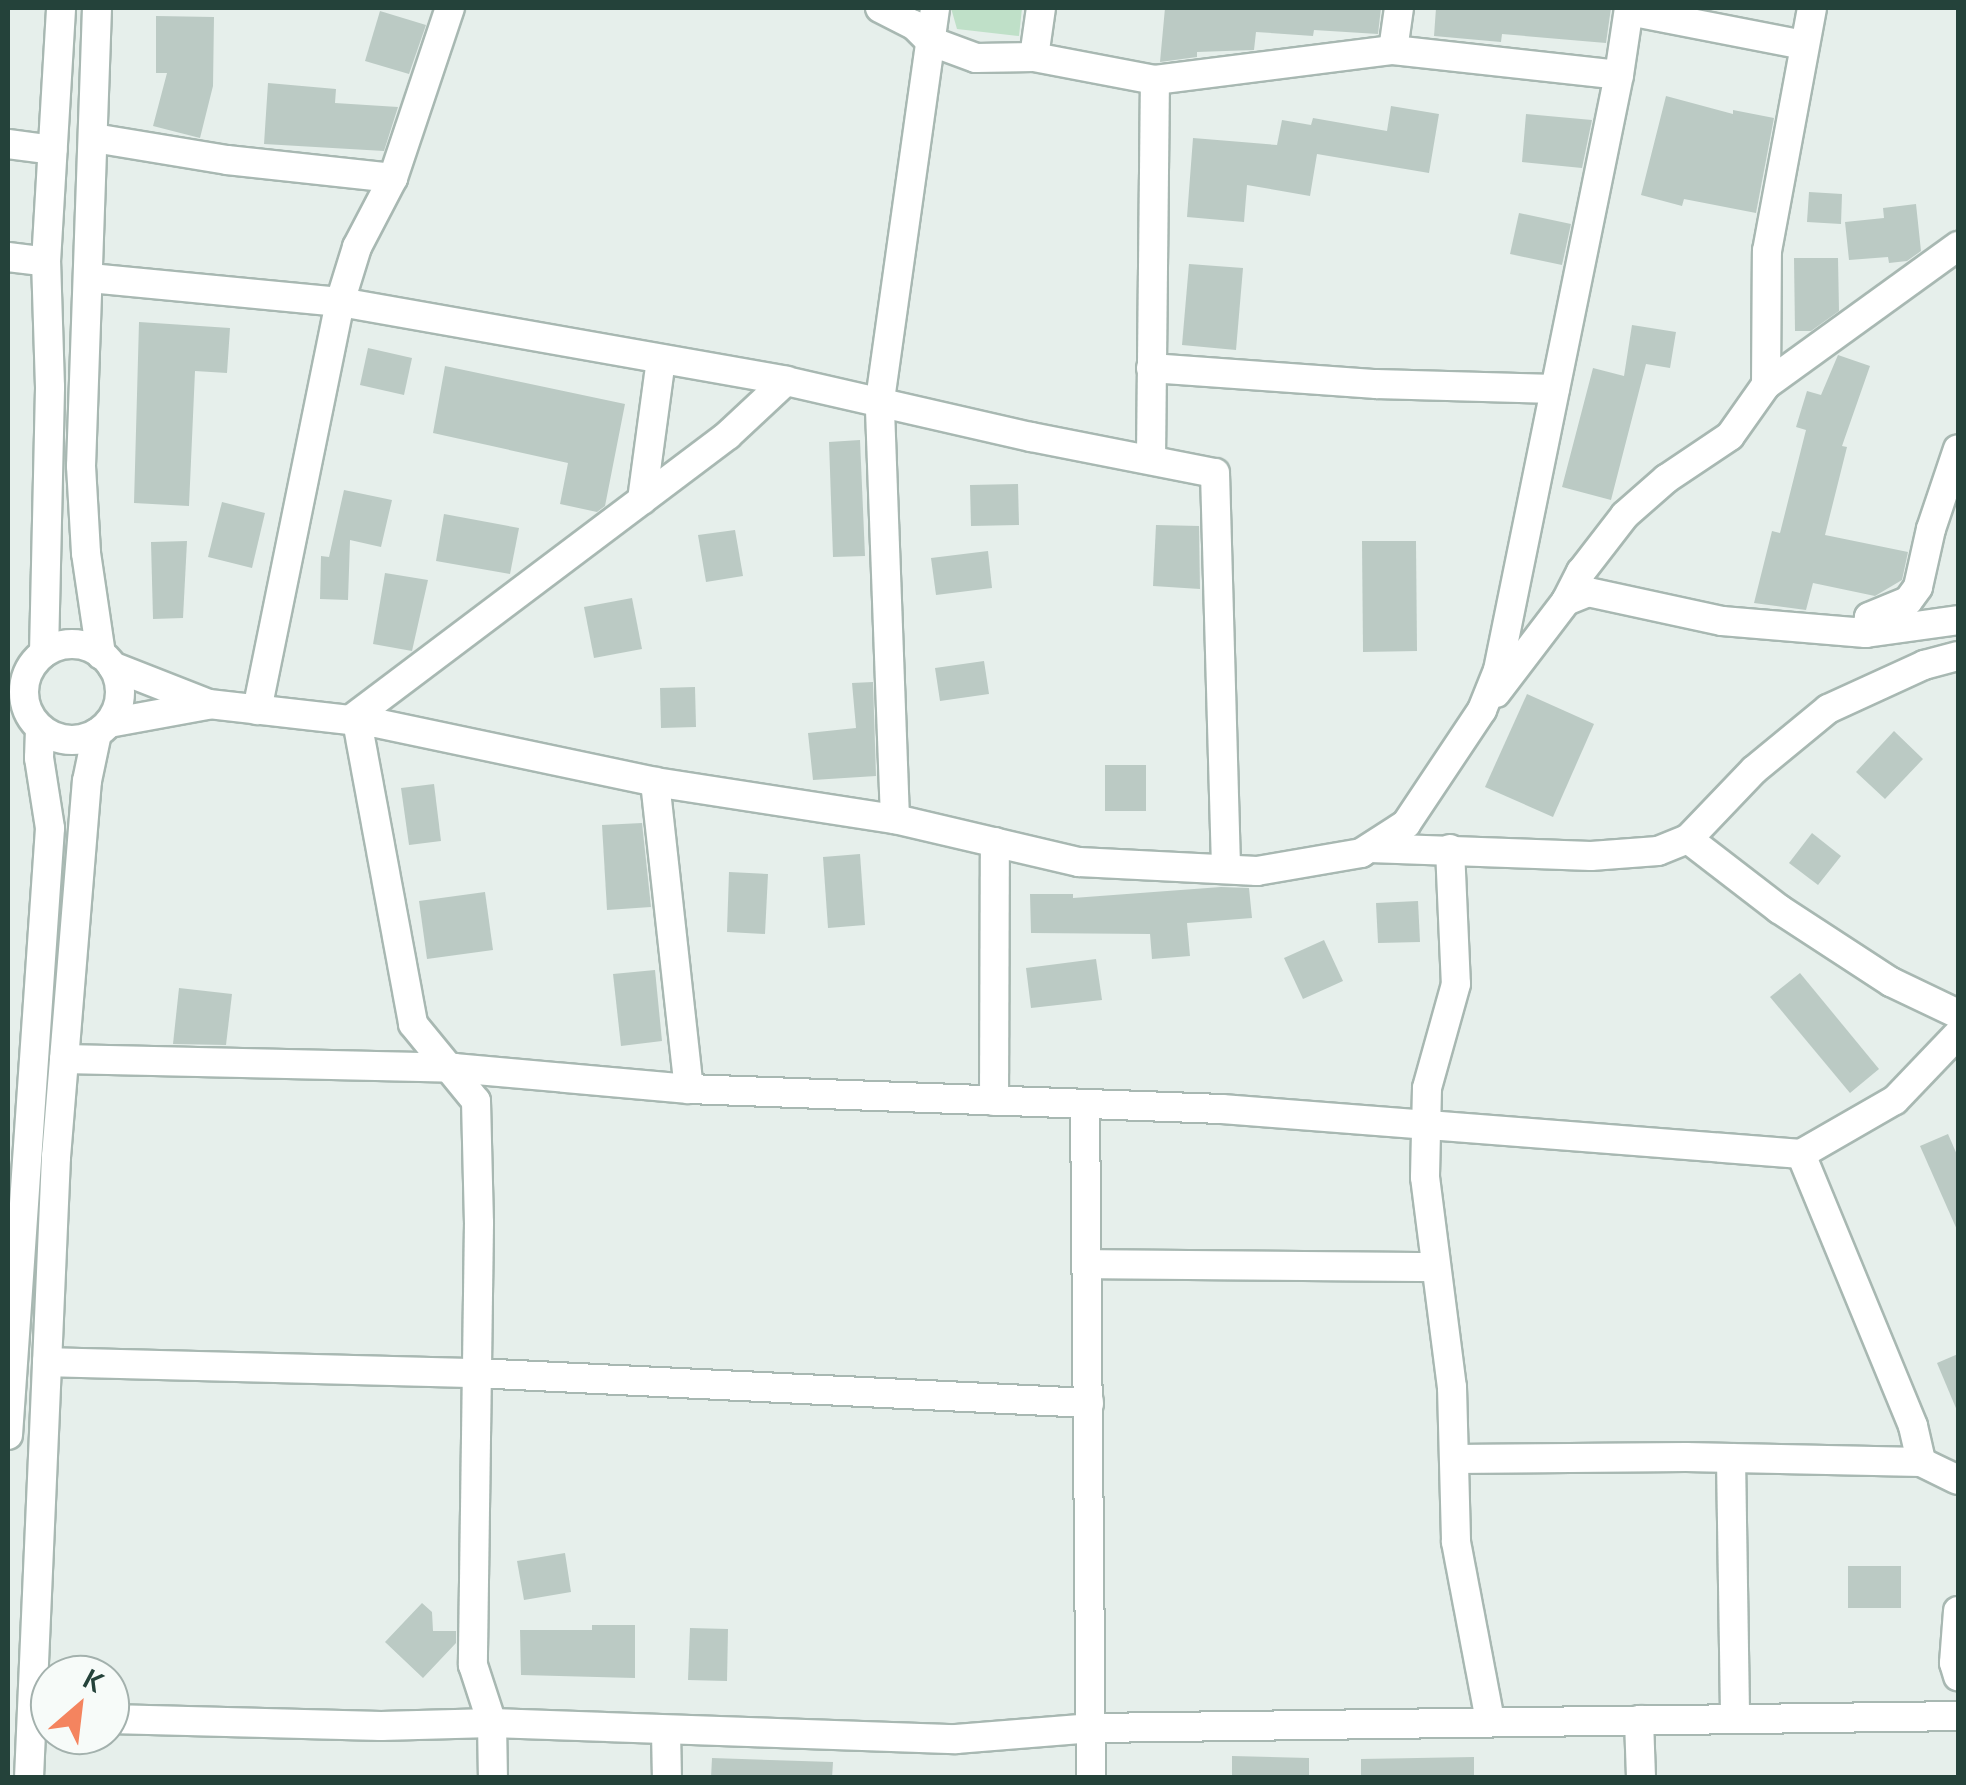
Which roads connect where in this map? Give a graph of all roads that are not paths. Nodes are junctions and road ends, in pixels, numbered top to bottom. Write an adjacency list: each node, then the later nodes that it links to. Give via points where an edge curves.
1 (61, 8): 18 (street)
2 (97, 8): 16 (street)
3 (450, 8): 19 (street)
4 (880, 8): 10 (street)
5 (935, 8): 10 (street)
6 (1041, 8): 13 (street)
7 (1399, 8): 12 (street)
8 (1812, 8): 11 (street)
9 (1629, 9): 11 (street); 14 (street)
10 (930, 41): 13 (street, via 976,58); 30 (street)
11 (1804, 45): 28 (street, via 1767,252)
12 (1393, 50): 14 (street); 15 (street)
13 (1034, 57): 15 (street)
14 (1620, 75): 29 (street)
15 (1155, 80): 26 (street)
16 (94, 138): 19 (street); 23 (street)
17 (8, 144): 18 (street)
18 (53, 150): 22 (street)
19 (393, 178): 24 (street, via 357,247)
20 (1958, 246): 28 (street)
21 (8, 257): 22 (street)
22 (46, 262): 37 (street)
23 (90, 278): 24 (street); 39 (street, via 81,466 86,553)
24 (340, 302): 25 (street); 42 (street)
25 (662, 358): 27 (street); 33 (street)
26 (1152, 368): 29 (street); 32 (street)
27 (786, 381): 30 (street); 33 (street)
28 (1766, 385): 34 (street, via 1730,436 1625,514)
29 (1555, 388): 43 (street, via 1498,670)
30 (880, 400): 32 (street); 48 (street)
31 (1958, 449): 36 (street, via 1918,587 1908,600 1869,617)
32 (1151, 458): 53 (street, via 1215,472)
33 (642, 500): 44 (street)
34 (1566, 600): 36 (street, via 1588,592 1722,621); 43 (street)
35 (1958, 620): 36 (street)
36 (1866, 633)
37 (44, 654): 39 (street, via 73,644); 40 (street)
38 (1958, 656): 49 (street, via 1828,708)
39 (106, 660): 41 (street); 45 (street, via 120,696)
40 (16, 690): 46 (street)
41 (209, 704): 42 (street); 45 (street)
42 (256, 710): 44 (street)
43 (1482, 710): 51 (street, via 1406,824)
44 (354, 720): 47 (street); 57 (street, via 413,1024)
45 (103, 728): 46 (street, via 68,740); 56 (street, via 87,780)
46 (40, 729): 58 (street, via 50,828)
47 (655, 782): 48 (street); 59 (street)
48 (895, 818): 50 (street)
49 (1688, 838): 52 (street, via 1658,851 1591,856); 54 (street, via 1890,982)
50 (995, 842): 53 (street, via 1079,862); 60 (street)
51 (1368, 848): 52 (street); 53 (street, via 1256,871)
52 (1450, 849): 62 (street, via 1456,984 1427,1088)
53 (1226, 870)
54 (1958, 1014)
55 (1958, 1034): 63 (street, via 1894,1100)
56 (64, 1059): 57 (street); 65 (street)
57 (454, 1068): 59 (street); 69 (street, via 476,1100)
58 (20, 1084): 64 (street)
59 (689, 1089): 60 (street)
60 (994, 1101): 61 (street)
61 (1085, 1104): 62 (street); 66 (street)
62 (1426, 1126): 63 (street); 67 (street)
63 (1802, 1154): 74 (street, via 1913,1426)
64 (16, 1156): 65 (street); 71 (street)
65 (56, 1157): 68 (street)
66 (1087, 1264): 67 (street); 70 (street)
67 (1434, 1267): 73 (street, via 1452,1387)
68 (47, 1362): 69 (street); 77 (street)
69 (475, 1374): 70 (street); 85 (street, via 472,1665)
70 (1089, 1403): 86 (street)
71 (8, 1435)
72 (1731, 1458): 73 (street); 74 (street); 81 (street)
73 (1454, 1459): 84 (street, via 1456,1542)
74 (1920, 1462): 75 (street)
75 (1958, 1480)
76 (1958, 1611): 78 (street)
77 (33, 1655)
78 (1958, 1676)
79 (1958, 1716): 81 (street)
80 (30, 1717): 88 (street)
81 (1736, 1718): 83 (street)
82 (130, 1720): 85 (street)
83 (1639, 1720): 84 (street); 92 (street)
84 (1490, 1721): 86 (street)
85 (492, 1723): 87 (street); 89 (street)
86 (1093, 1728): 87 (street, via 956,1738); 91 (street)
87 (666, 1732): 90 (street)
88 (29, 1778)
89 (494, 1778)
90 (667, 1778)
91 (1091, 1778)
92 (1640, 1778)

